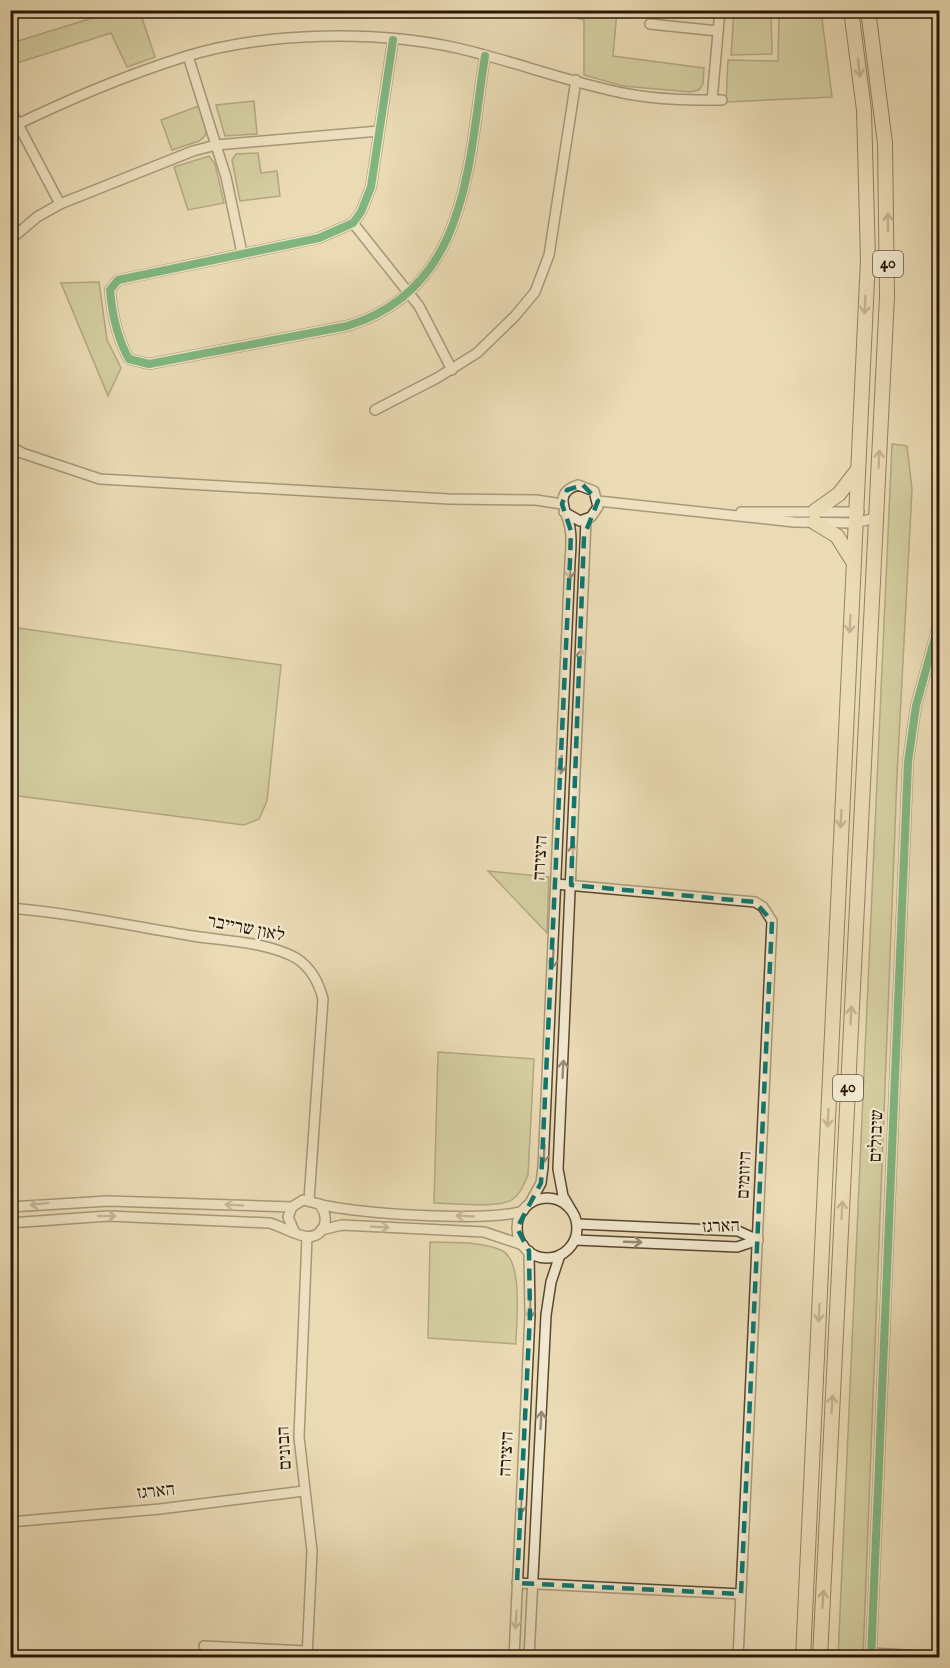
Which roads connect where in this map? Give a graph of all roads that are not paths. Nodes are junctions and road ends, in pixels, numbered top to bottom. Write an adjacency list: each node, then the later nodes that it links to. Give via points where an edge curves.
1 (720, 10): 5 (street)
2 (851, 10): 22 (highway, 40, one-way to 22, via 864,110 868,207)
3 (868, 10): 27 (highway, 40, one-way to 3, via 888,216 885,142)
4 (650, 24): 5 (street)
5 (718, 31): 9 (street, via 717,100 630,94)
6 (393, 40): 7 (street, via 304,38); 8 (street); 12 (street)
7 (188, 56): 11 (street, via 85,93); 13 (street)
8 (485, 56): 9 (street); 18 (street, via 457,218 444,250)
9 (576, 80): 19 (street, via 542,279 526,304 491,340)
10 (10, 109): 11 (street)
11 (14, 127): 14 (street)
12 (380, 131): 13 (street); 15 (street, via 371,187)
13 (216, 145): 14 (street); 17 (street)
14 (60, 204): 16 (street)
15 (353, 223): 17 (street, via 320,238); 18 (street)
16 (10, 240)
17 (243, 254): 18 (street, via 124,278 113,284 113,314 129,359 149,364 347,326 374,315)
18 (408, 291): 19 (street)
19 (452, 370): 20 (street)
20 (375, 410)
21 (10, 446): 24 (street, via 100,479)
22 (857, 467): 25 (highway, via 845,489); 26 (highway, 40)
23 (598, 501): 24 (street, via 594,491 584,485 572,487); 25 (street); 28 (street, via 595,513)
24 (563, 504): 28 (street, via 574,520); 31 (street, היצירה, one-way to 31, via 571,531)
25 (814, 517): 26 (street); 29 (highway, via 841,540)
26 (855, 517): 27 (street); 29 (highway, 40)
27 (876, 518): 63 (highway, 40, one-way to 27)
28 (586, 520): 32 (street, היצירה, one-way to 28)
29 (853, 565): 62 (highway, 40, one-way to 62)
30 (939, 619): 57 (street, שיבולים, via 916,706 908,762)
31 (556, 884): 32 (street, היוזמים); 35 (street, היצירה, one-way to 35, via 543,1167 541,1184)
32 (571, 885): 39 (street, היצירה, one-way to 32, via 563,1196 558,1168); 47 (street, היוזמים, via 755,902 772,921)
33 (10, 908): 34 (street, לאון שרייבר, via 282,951 311,972 323,999)
34 (309, 1200): 36 (street); 38 (street)
35 (530, 1203): 39 (street, via 556,1199); 40 (street)
36 (319, 1204): 40 (street, one-way to 36, via 484,1216 344,1210); 43 (street, via 325,1219)
37 (10, 1207): 38 (street, one-way to 37, via 108,1201)
38 (292, 1207): 44 (street, via 289,1223)
39 (570, 1208): 42 (street)
40 (523, 1211): 48 (street, via 517,1228)
41 (10, 1222): 44 (street, one-way to 44, via 149,1217 269,1223)
42 (577, 1224): 46 (street); 47 (street, הארגז, via 738,1231)
43 (321, 1230): 45 (street); 48 (street, one-way to 48, via 342,1225 484,1232)
44 (295, 1233): 45 (street)
45 (308, 1237): 50 (street, הבונים, via 299,1437)
46 (574, 1240): 47 (street, הארגז, one-way to 47, via 737,1247); 49 (street)
47 (758, 1240): 54 (street, היוזמים)
48 (526, 1248): 49 (street, via 543,1257); 52 (street, היצירה, one-way to 52, via 530,1315)
49 (560, 1255): 53 (street, היצירה, one-way to 49, via 546,1316)
50 (304, 1491): 51 (street, הארגז); 56 (street, הבונים, via 312,1551)
51 (10, 1522)
52 (518, 1582): 53 (street); 59 (street, היצירה, one-way to 59)
53 (533, 1583): 54 (street); 60 (street, היצירה)
54 (741, 1594): 61 (street, היוזמים)
55 (204, 1646): 56 (street)
56 (307, 1654)
57 (871, 1655): 58 (street)
58 (939, 1657)
59 (514, 1658)
60 (529, 1658)
61 (738, 1658)
62 (803, 1658)
63 (820, 1658)

